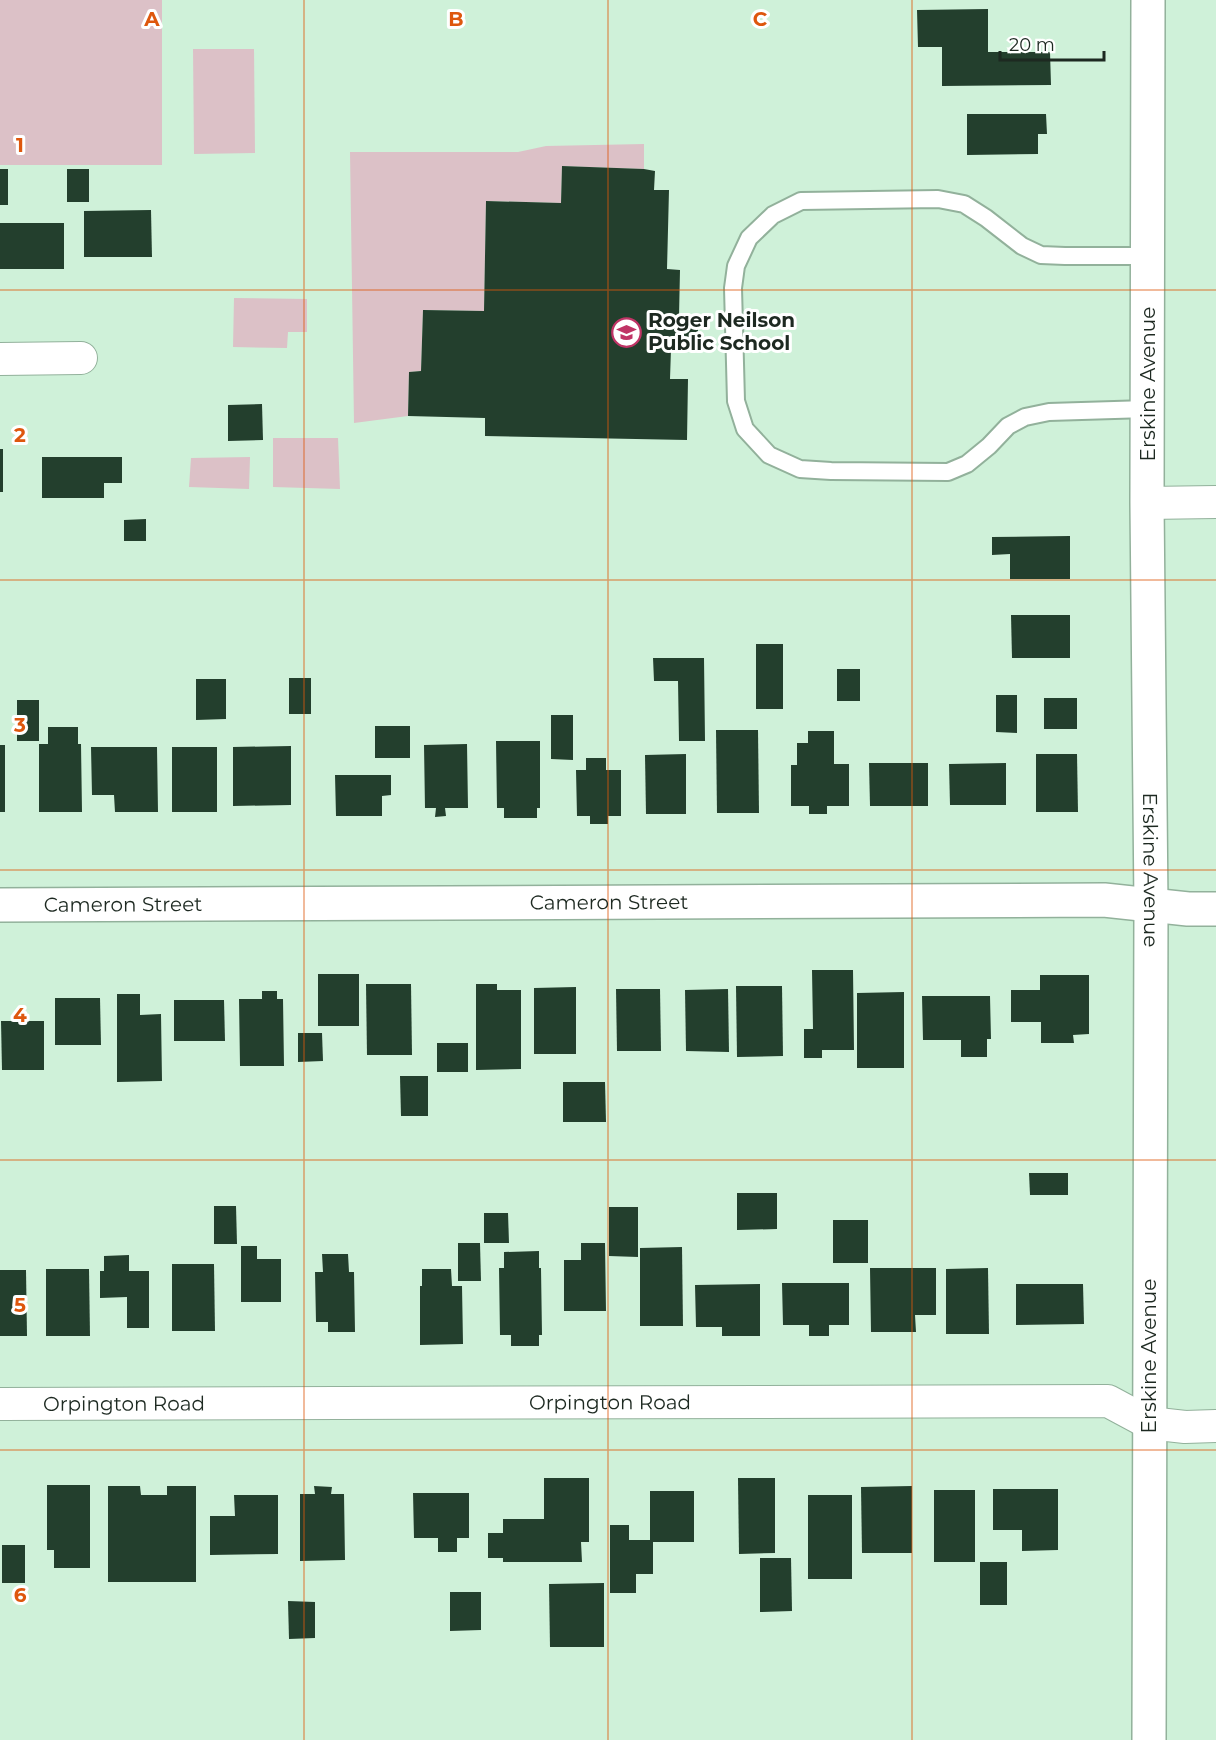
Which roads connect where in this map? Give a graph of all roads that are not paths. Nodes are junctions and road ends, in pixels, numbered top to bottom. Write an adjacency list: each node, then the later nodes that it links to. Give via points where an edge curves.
1 (1148, 0): 2 (street, Erskine Avenue)
2 (1148, 256): 5 (street, Erskine Avenue); 5 (lane, via 1041,255 964,204 938,199 801,201 773,215 749,238 736,266 734,288 736,401 745,429 769,455 800,469 948,472 967,464 1008,426 1025,417 1049,412)
3 (81, 358): 4 (street)
4 (0, 359)
5 (1148, 409): 6 (street, Erskine Avenue)
6 (1148, 502): 7 (street); 9 (street, Erskine Avenue)
7 (1216, 502)
8 (0, 905): 9 (street, Cameron Street, via 1092,900)
9 (1151, 905): 10 (street, Cameron Street); 12 (street, Erskine Avenue)
10 (1216, 909)
11 (0, 1404): 12 (street, Orpington Road, via 1108,1401)
12 (1149, 1423): 13 (street, Orpington Road); 14 (street, Erskine Avenue)
13 (1216, 1426)
14 (1149, 1740)

